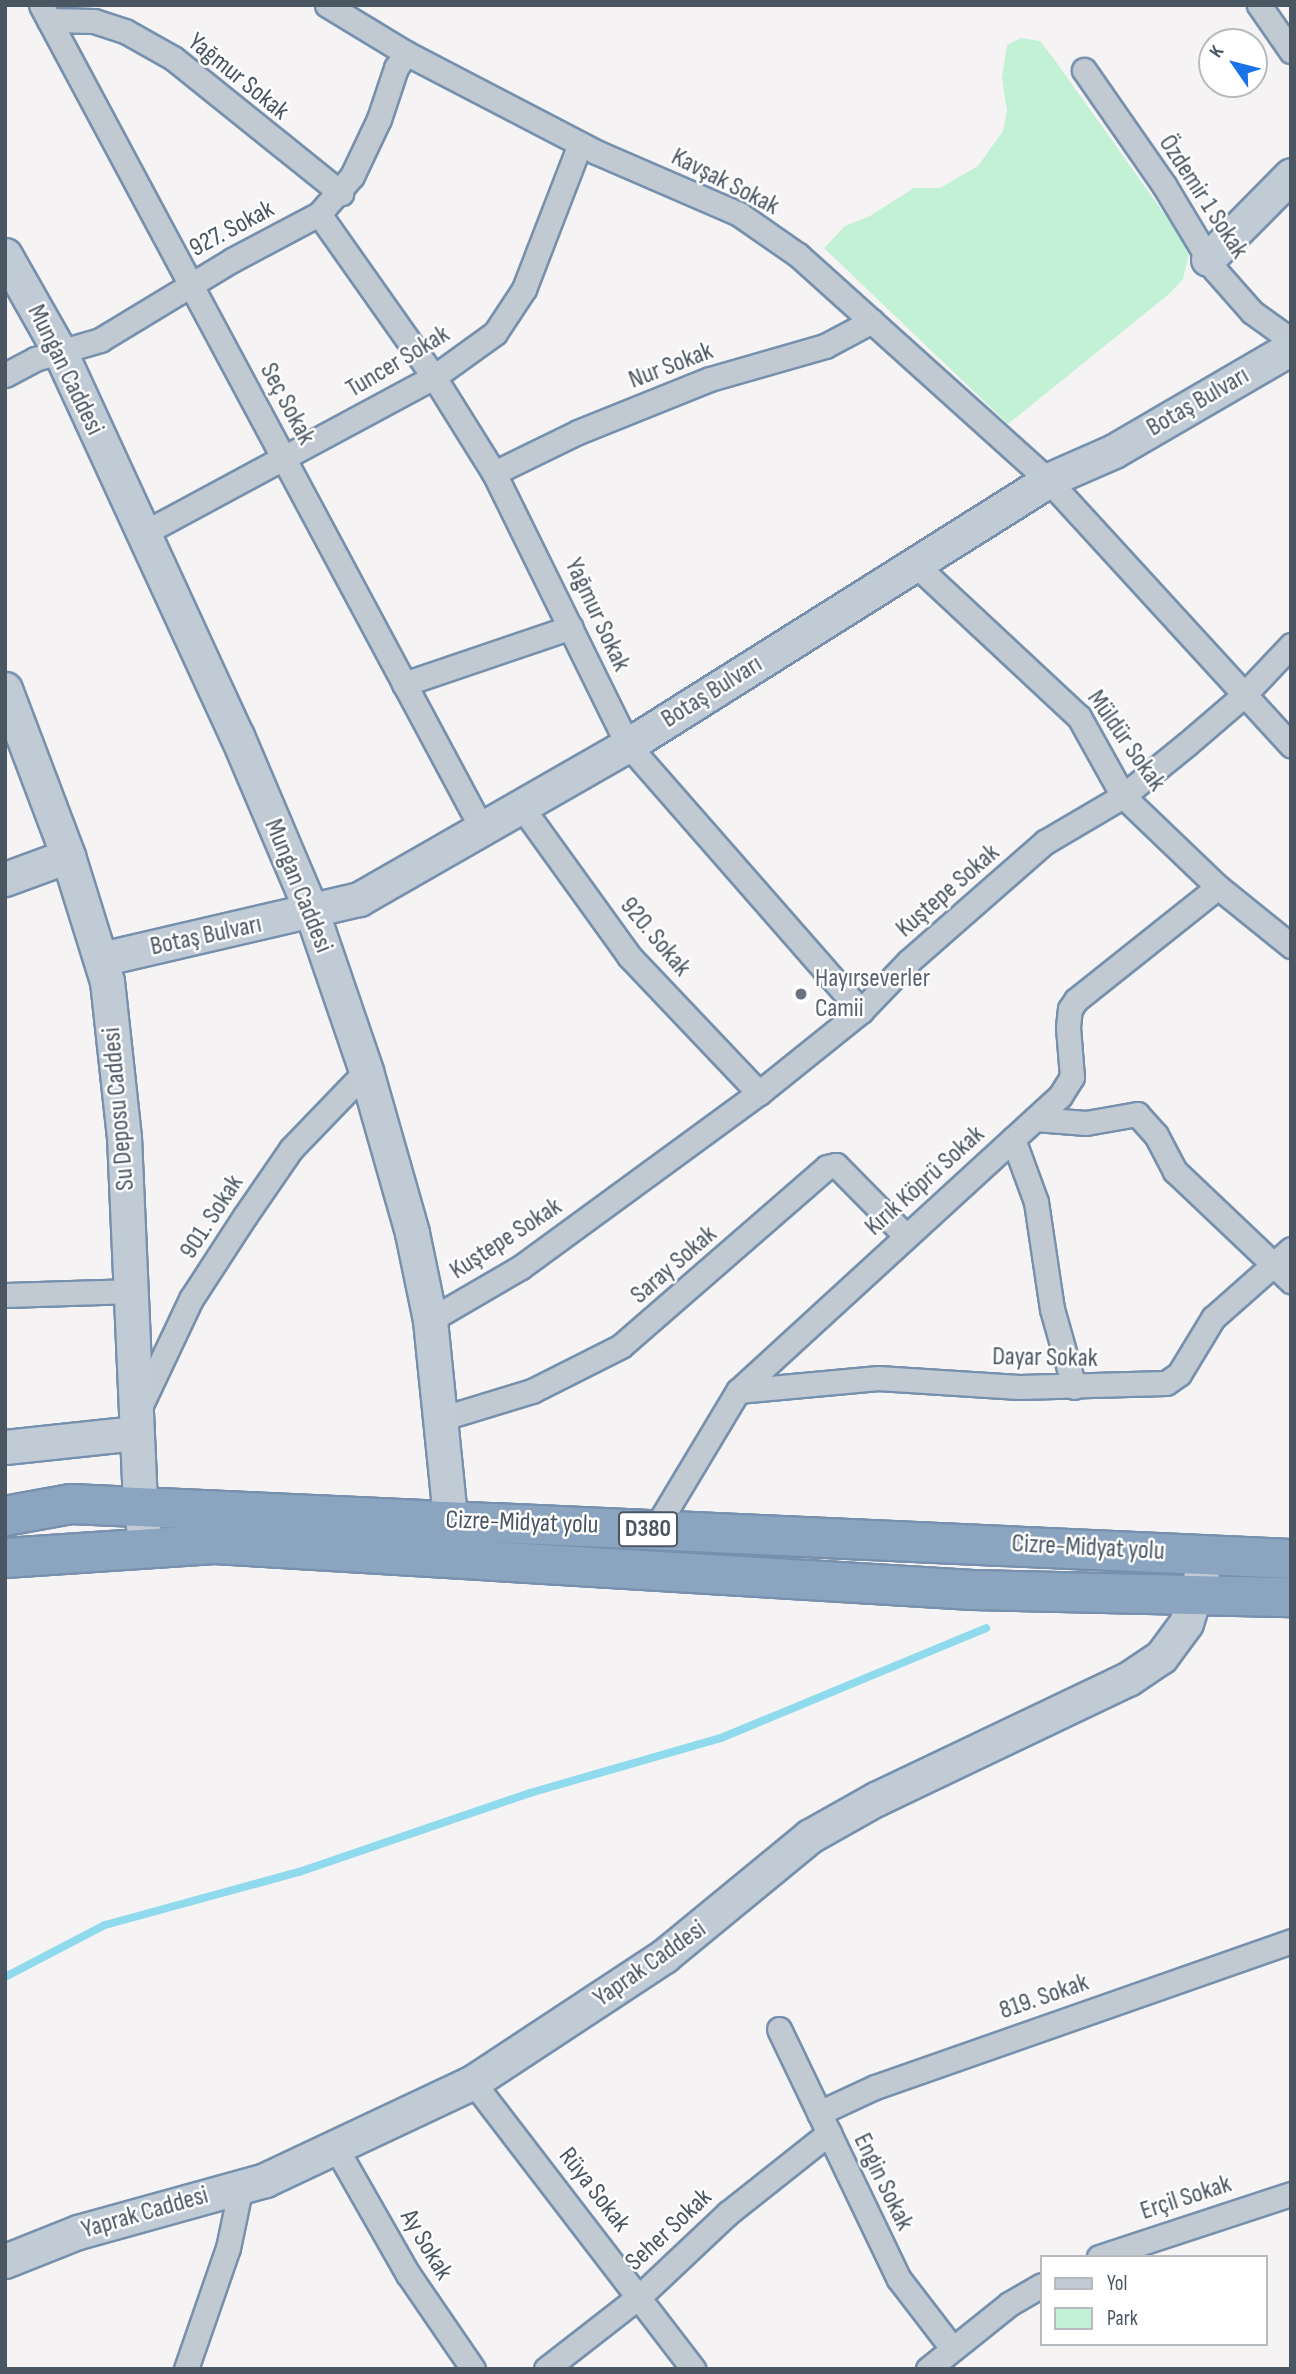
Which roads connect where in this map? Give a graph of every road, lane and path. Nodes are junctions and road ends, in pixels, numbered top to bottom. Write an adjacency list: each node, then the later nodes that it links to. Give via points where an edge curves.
1 (327, 5): 5 (street, Kavşak Sokak)
2 (1259, 5): 4 (street)
3 (45, 13): 9 (street, Yağmur Sokak, via 125,30 173,58); 13 (street, Seç Sokak)
4 (1291, 51)
5 (407, 53): 7 (street, Kavşak Sokak); 9 (street, 927. Sokak, via 396,68 379,119)
6 (1084, 70): 12 (street, Özdemir 1 Sokak)
7 (580, 144): 14 (street, Kavşak Sokak, via 739,214 798,255); 19 (street, Tuncer Sokak, via 524,289 495,333)
8 (1291, 175): 12 (street)
9 (341, 193): 10 (street, 927. Sokak)
10 (319, 214): 13 (street, 927. Sokak); 19 (street, Yağmur Sokak)
11 (5, 255): 17 (street, Mungan Caddesi)
12 (1208, 258): 15 (street, Özdemir 1 Sokak, via 1252,312)
13 (191, 283): 17 (street, 927. Sokak, via 100,340); 20 (street, Seç Sokak)
14 (872, 321): 21 (street, Nur Sokak, via 825,346 710,379 578,432); 22 (street, Kavşak Sokak)
15 (1291, 340)
16 (1291, 348): 22 (street, Botaş Bulvarı, via 1114,452)
17 (61, 354): 18 (street, 927. Sokak, via 34,359); 23 (street, Mungan Caddesi)
18 (5, 375)
19 (434, 377): 20 (street, Tuncer Sokak); 21 (street, Yağmur Sokak)
20 (285, 459): 23 (street, Tuncer Sokak); 27 (street, Seç Sokak)
21 (494, 473): 25 (street, Yağmur Sokak)
22 (1048, 480): 24 (street, Botaş Bulvarı); 29 (street, Kavşak Sokak)
23 (142, 534): 38 (street, Mungan Caddesi, via 237,736)
24 (917, 566): 30 (street, Botaş Bulvarı); 32 (street, Müldür Sokak, via 1079,717)
25 (571, 627): 27 (street); 30 (street, Yağmur Sokak)
26 (1291, 645): 29 (street, Kuştepe Sokak)
27 (404, 684): 34 (street, Seç Sokak)
28 (5, 689): 35 (street, Su Deposu Caddesi)
29 (1243, 696): 31 (street, Kavşak Sokak); 32 (street, Kuştepe Sokak)
30 (628, 745): 33 (street, Botaş Bulvarı); 41 (street, Yağmur Sokak)
31 (1291, 745)
32 (1124, 796): 37 (street, Müldür Sokak); 41 (street, Kuştepe Sokak, via 1045,842 998,888 909,961)
33 (521, 806): 34 (street, Botaş Bulvarı); 43 (street, 920. Sokak, via 629,956)
34 (482, 829): 38 (street, Botaş Bulvarı, via 359,899)
35 (68, 856): 36 (street); 40 (street, Su Deposu Caddesi)
36 (5, 879)
37 (1218, 887): 39 (street, Müldür Sokak); 44 (street, Kırık Köprü Sokak, via 1076,1000 1068,1027 1072,1077 1060,1096)
38 (312, 913): 40 (street, Botaş Bulvarı); 42 (street, Mungan Caddesi)
39 (1291, 946)
40 (101, 958): 50 (street, Su Deposu Caddesi, via 124,1137)
41 (861, 1011): 43 (street, Kuştepe Sokak)
42 (366, 1071): 52 (street, Mungan Caddesi, via 412,1233); 56 (street, 901. Sokak, via 291,1149 245,1216 191,1300)
43 (759, 1093): 52 (street, Kuştepe Sokak, via 520,1267)
44 (1035, 1119): 45 (street, Kırık Köprü Sokak); 48 (street, via 1086,1123 1137,1114 1156,1135 1175,1171)
45 (1013, 1139): 46 (street, Kırık Köprü Sokak); 53 (street, via 1036,1202 1052,1309)
46 (906, 1236): 54 (street, Kırık Köprü Sokak); 55 (street, Saray Sokak, via 836,1165 827,1167 621,1346 533,1391)
47 (1291, 1249): 48 (street, Dayar Sokak)
48 (1272, 1266): 49 (street); 53 (street, Dayar Sokak, via 1213,1318 1179,1374 1166,1384)
49 (1291, 1281)
50 (131, 1291): 51 (street); 56 (street, Su Deposu Caddesi)
51 (5, 1295)
52 (430, 1320): 55 (street, Mungan Caddesi)
53 (1074, 1387): 54 (street, Dayar Sokak, via 878,1378)
54 (738, 1391): 61 (street, Kırık Köprü Sokak)
55 (440, 1419): 60 (street, Mungan Caddesi)
56 (136, 1424): 57 (street); 58 (street, Su Deposu Caddesi)
57 (5, 1447)
58 (139, 1507): 59 (highway, Cizre-Midyat yolu / D380, via 71,1504); 60 (highway, Cizre-Midyat yolu / D380); 62 (street, Su Deposu Caddesi)
59 (5, 1516)
60 (452, 1520): 61 (highway, Cizre-Midyat yolu / D380); 66 (street, Mungan Caddesi)
61 (655, 1529): 63 (highway, Cizre-Midyat yolu / D380)
62 (148, 1547): 64 (highway, Cizre-Midyat yolu / D380); 66 (highway, Cizre-Midyat yolu / D380, via 215,1544)
63 (1206, 1553): 65 (highway, Cizre-Midyat yolu / D380); 67 (street, Yaprak Caddesi)
64 (5, 1558)
65 (1291, 1559)
66 (453, 1561): 67 (highway, Cizre-Midyat yolu / D380, via 973,1590)
67 (1198, 1594): 68 (highway, Cizre-Midyat yolu / D380); 71 (street, Yaprak Caddesi, via 1186,1623 1161,1657 1128,1679 876,1799 810,1836 698,1932)
68 (1291, 1597)
69 (1291, 1941): 72 (street, 819. Sokak, via 874,2087)
70 (779, 2029): 72 (street, Engin Sokak)
71 (473, 2082): 73 (street, Yaprak Caddesi); 79 (street, Rüya Sokak)
72 (824, 2123): 79 (street, Seher Sokak); 80 (street, Engin Sokak, via 899,2279)
73 (336, 2148): 74 (street, Yaprak Caddesi); 82 (street, Ay Sokak, via 408,2274)
74 (241, 2186): 77 (street, Yaprak Caddesi, via 90,2228); 81 (street, via 228,2248)
75 (1291, 2194): 76 (street, Erçil Sokak)
76 (1105, 2255)
77 (5, 2261)
78 (1040, 2286): 80 (street)
79 (640, 2295): 83 (street, Seher Sokak); 84 (street, Rüya Sokak)
80 (952, 2348): 85 (street)
81 (186, 2369)
82 (473, 2369)
83 (546, 2369)
84 (694, 2369)
85 (928, 2369)

